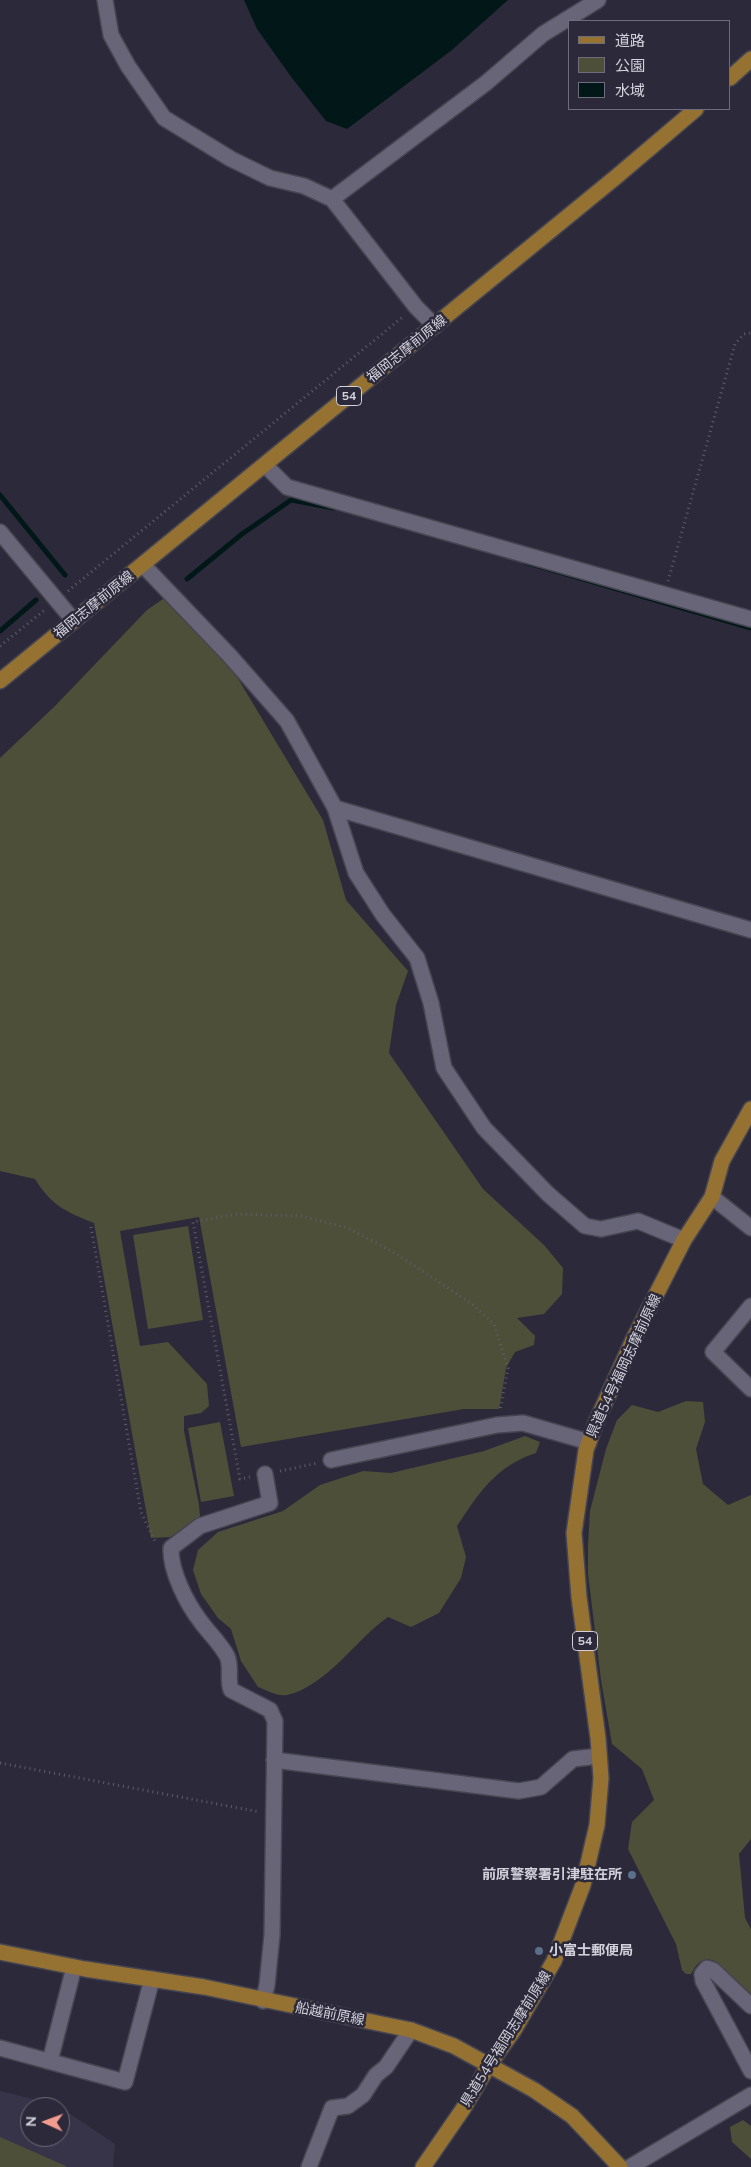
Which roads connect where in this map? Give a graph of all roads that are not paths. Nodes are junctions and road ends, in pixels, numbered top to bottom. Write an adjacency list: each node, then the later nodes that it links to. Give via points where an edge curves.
1 (104, 0): 6 (street, via 112,35 133,74 164,118 231,159 270,178 304,186)
2 (598, 0): 6 (street, via 543,34 486,82)
3 (751, 59): 4 (main road)
4 (731, 77)
5 (695, 110): 7 (main road, 福岡志摩前原線 / 54)
6 (332, 198): 7 (street, via 416,307)
7 (435, 326): 8 (main road, 福岡志摩前原線 / 54)
8 (265, 465): 10 (main road, 福岡志摩前原線 / 54); 11 (street, via 287,487)
9 (0, 532): 12 (street)
10 (143, 565): 12 (main road, 福岡志摩前原線 / 54); 14 (street, via 287,721)
11 (751, 619)
12 (74, 621): 13 (main road, 福岡志摩前原線 / 54)
13 (0, 681)
14 (335, 808): 15 (street); 19 (street, via 356,873 383,915 417,958 432,1003 444,1068 484,1128 548,1194 585,1226 601,1228 638,1222)
15 (751, 930)
16 (751, 1109): 17 (main road, 県道54号福岡志摩前原線 / 54, via 722,1161)
17 (712, 1197): 18 (street); 19 (main road, 県道54号福岡志摩前原線 / 54)
18 (751, 1228)
19 (684, 1240): 22 (main road, 県道54号福岡志摩前原線 / 54, via 622,1364)
20 (751, 1306): 21 (street, via 713,1352)
21 (751, 1389)
22 (589, 1442): 23 (street, via 522,1424 498,1425); 25 (main road, 県道54号福岡志摩前原線 / 54, via 574,1533)
23 (331, 1460)
24 (265, 1474): 26 (street, via 270,1503 200,1526 171,1548 173,1566 186,1596 199,1620 228,1657 231,1690 270,1710 275,1721)
25 (599, 1756): 26 (street, via 573,1759 541,1787 519,1791); 35 (main road, 県道54号福岡志摩前原線 / 54, via 598,1825 584,1884 554,1961 514,2030)
26 (274, 1760): 30 (street, via 272,1935 267,1985)
27 (0, 1952): 28 (main road, 船越前原線)
28 (74, 1967): 29 (main road, 船越前原線); 34 (street)
29 (152, 1979): 30 (main road, 船越前原線); 34 (street, via 125,2082)
30 (262, 2001): 32 (main road, 船越前原線)
31 (751, 2006): 36 (street, via 713,1970 707,1968 702,1974)
32 (411, 2030): 35 (main road, 船越前原線, via 454,2046); 38 (street, via 363,2095 348,2106 332,2108)
33 (0, 2048): 34 (street)
34 (50, 2062)
35 (489, 2065): 39 (main road, 県道54号福岡志摩前原線 / 54); 40 (main road, 船越前原線, via 572,2116)
36 (751, 2071)
37 (751, 2095): 41 (street)
38 (308, 2167)
39 (423, 2167)
40 (620, 2167)
41 (630, 2167)

